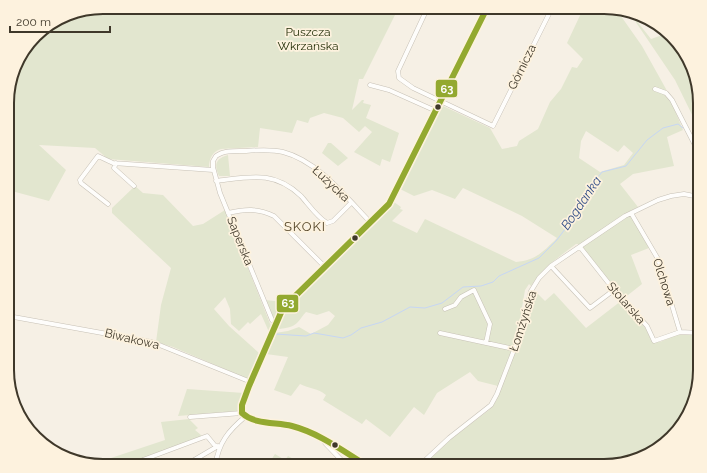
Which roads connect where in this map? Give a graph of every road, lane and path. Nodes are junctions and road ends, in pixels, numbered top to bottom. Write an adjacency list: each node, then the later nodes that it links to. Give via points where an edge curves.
1 (425, 14): 6 (street, via 398,75 405,83)
2 (484, 14): 6 (street)
3 (549, 14): 6 (street, Górnicza, via 493,126)
4 (370, 85): 7 (street, via 389,90)
5 (655, 89): 8 (street, via 666,93 672,100)
6 (441, 101): 7 (street)
7 (436, 111): 19 (street, via 389,204)
8 (693, 141)
9 (216, 156): 11 (street, Saperska); 15 (street, Łużycka, via 225,152 257,150 274,150 290,154 312,165)
10 (116, 163): 11 (street); 13 (street, via 114,168); 16 (street, via 98,156 80,180)
11 (213, 170): 12 (street, Saperska)
12 (216, 181): 15 (street, via 261,177 279,180 295,191 327,223 333,221); 17 (street, Saperska)
13 (134, 186)
14 (693, 196): 18 (street, Łomżyńska, via 678,195 658,200)
15 (351, 203): 19 (street, Łużycka)
16 (108, 204)
17 (228, 213): 22 (street, via 257,210 274,216); 26 (street, Saperska, via 272,320)
18 (631, 214): 20 (street, Łomżyńska); 27 (street, Olchowa, via 658,259)
19 (370, 223): 22 (street)
20 (580, 247): 21 (street, Łomżyńska); 23 (street, Stolarska)
21 (551, 266): 23 (street, via 590,308); 31 (street, Łomżyńska, via 531,291)
22 (325, 267): 26 (street, via 285,306)
23 (614, 290): 27 (street, Stolarska, via 647,326 654,341)
24 (445, 309): 30 (street, via 455,305 461,297 474,290 490,324)
25 (14, 317): 32 (street, Biwakowa, via 152,342)
26 (276, 324): 32 (street)
27 (680, 332): 29 (street, Stolarska)
28 (440, 333): 30 (street)
29 (693, 333)
30 (486, 342): 31 (street)
31 (514, 349): 45 (street, Łomżyńska, via 491,405)
32 (251, 382): 33 (street, via 242,405)
33 (242, 413): 34 (street); 35 (street)
34 (246, 416): 36 (street, via 294,427); 37 (street, via 230,430)
35 (190, 417)
36 (319, 437): 38 (street); 39 (street)
37 (218, 446): 40 (street, via 206,436); 41 (street); 42 (street)
38 (338, 449): 39 (street); 44 (street)
39 (334, 453): 43 (street)
40 (145, 459)
41 (196, 459)
42 (216, 459)
43 (340, 459)
44 (354, 459)
45 (426, 459)

